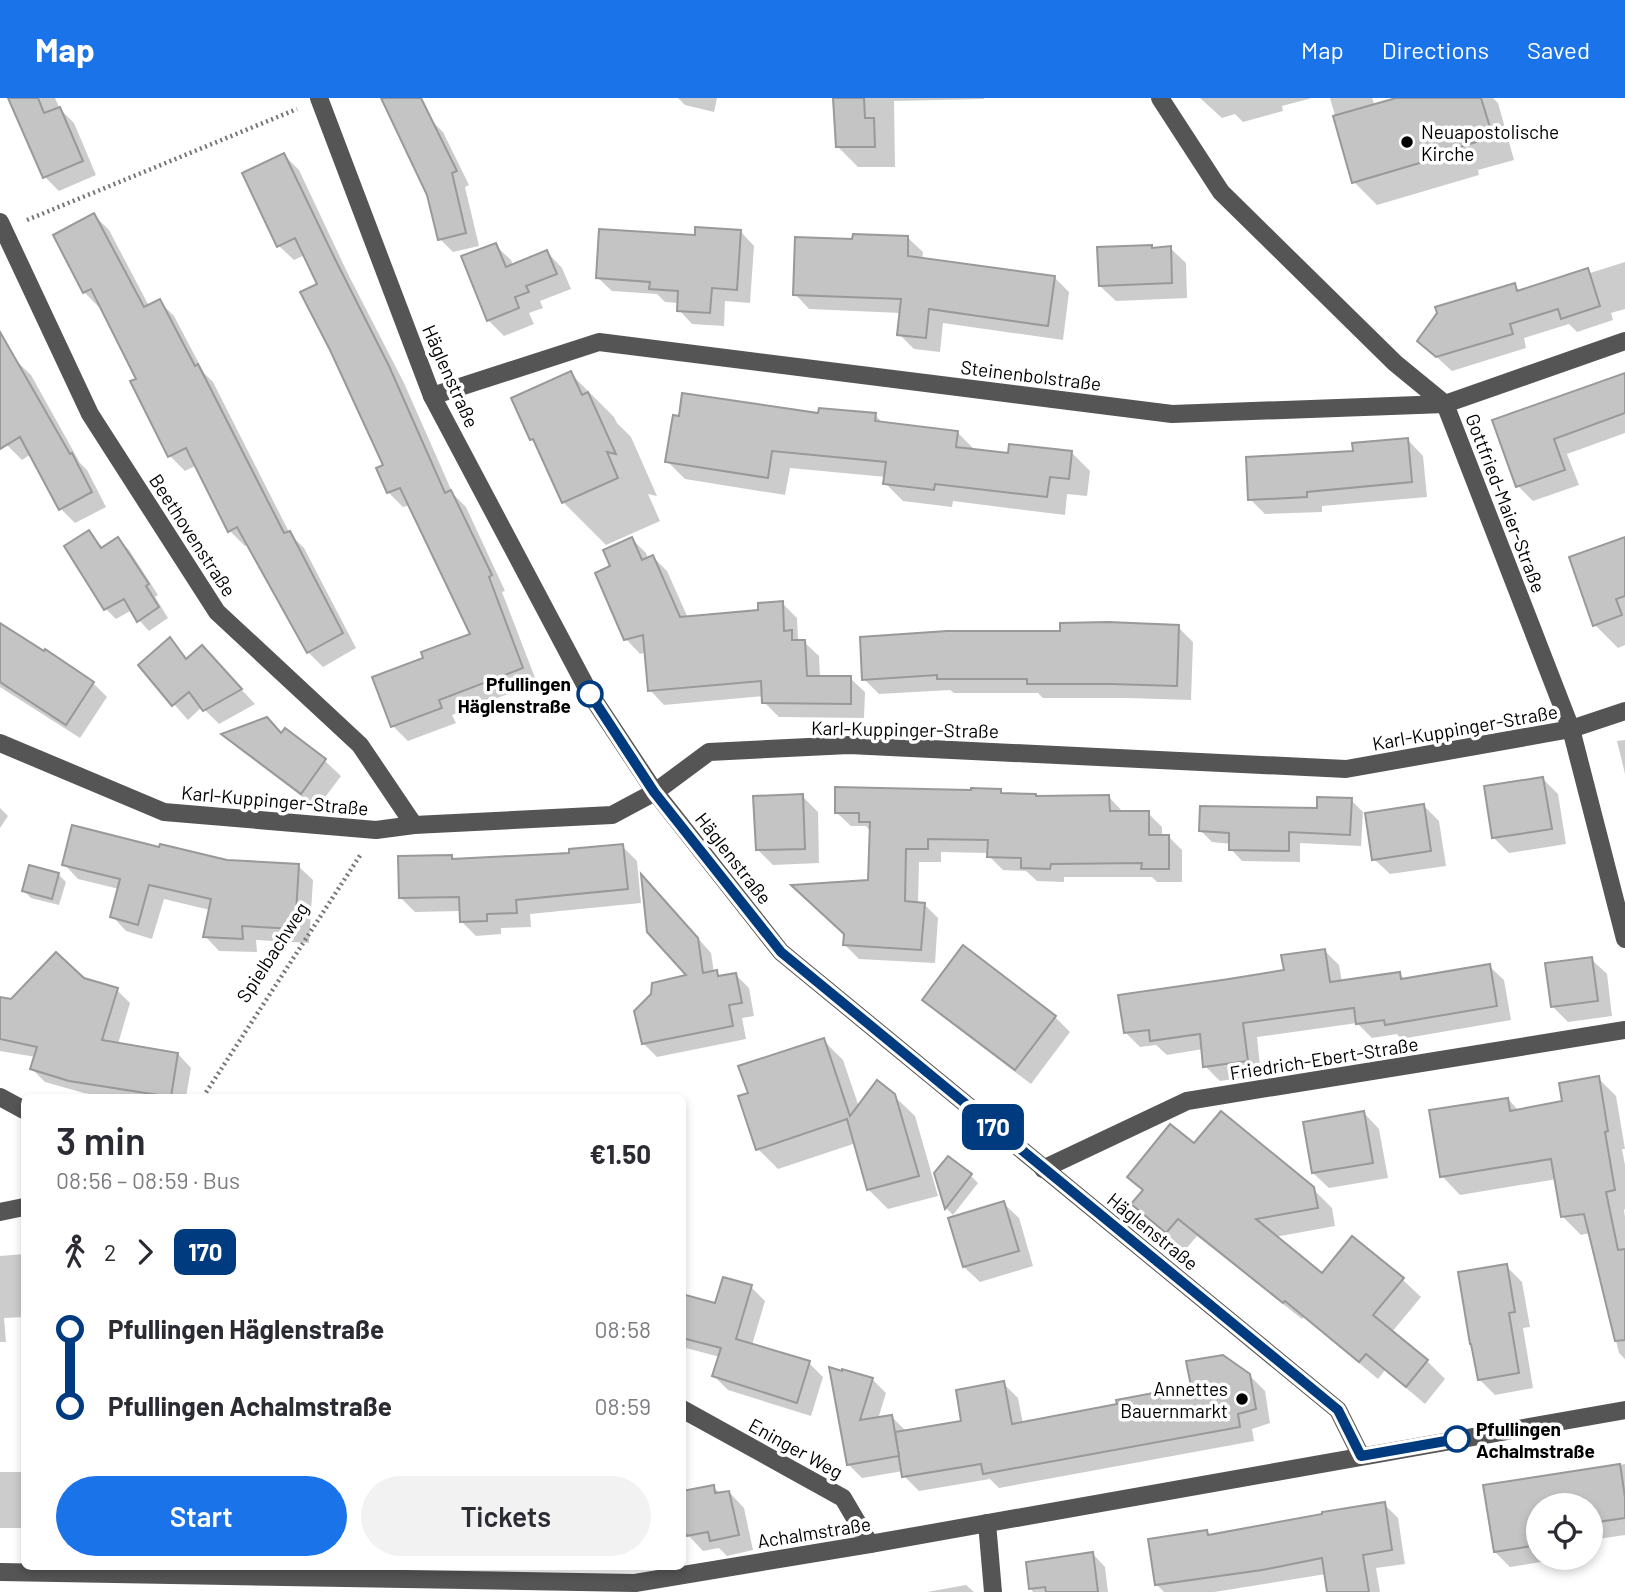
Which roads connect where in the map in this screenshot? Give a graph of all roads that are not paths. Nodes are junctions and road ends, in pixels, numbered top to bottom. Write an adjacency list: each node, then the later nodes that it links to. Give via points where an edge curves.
1 (1160, 98): 6 (street, Gottfried-Maier-Straße, via 1220,191 1395,363)
2 (320, 99): 5 (street, Häglenstraße)
3 (1, 226): 11 (street, Beethovenstraße, via 90,414 217,612 360,745)
4 (1625, 341): 6 (street, Steinenbolstraße)
5 (432, 396): 6 (street, Steinenbolstraße, via 599,342 1172,414); 10 (street, Häglenstraße, via 590,694)
6 (1445, 404): 8 (street, Gottfried-Maier-Straße)
7 (1625, 710): 8 (street, Karl-Kuppinger-Straße)
8 (1571, 729): 10 (street, Karl-Kuppinger-Straße, via 1346,769 849,745 709,752); 12 (street, Gottfried-Maier-Straße)
9 (0, 743): 11 (street, Karl-Kuppinger-Straße, via 164,811 376,831)
10 (654, 792): 11 (street, Karl-Kuppinger-Straße, via 612,815); 16 (street, Häglenstraße, via 781,952)
11 (414, 825)
12 (1625, 939)
13 (1625, 1030): 16 (street, Friedrich-Ebert-Straße, via 1187,1101)
14 (0, 1097): 15 (street)
15 (21, 1109)
16 (1043, 1169): 21 (street, Häglenstraße, via 1338,1410)
17 (21, 1208): 18 (street)
18 (0, 1212)
19 (1625, 1410): 21 (street, Achalmstraße)
20 (686, 1411): 23 (street, Eninger Weg, via 843,1498)
21 (1361, 1456): 22 (street, Achalmstraße)
22 (988, 1523): 23 (street, Achalmstraße); 25 (street)
23 (870, 1545): 24 (street, Achalmstraße, via 635,1583)
24 (0, 1572)
25 (993, 1592)

